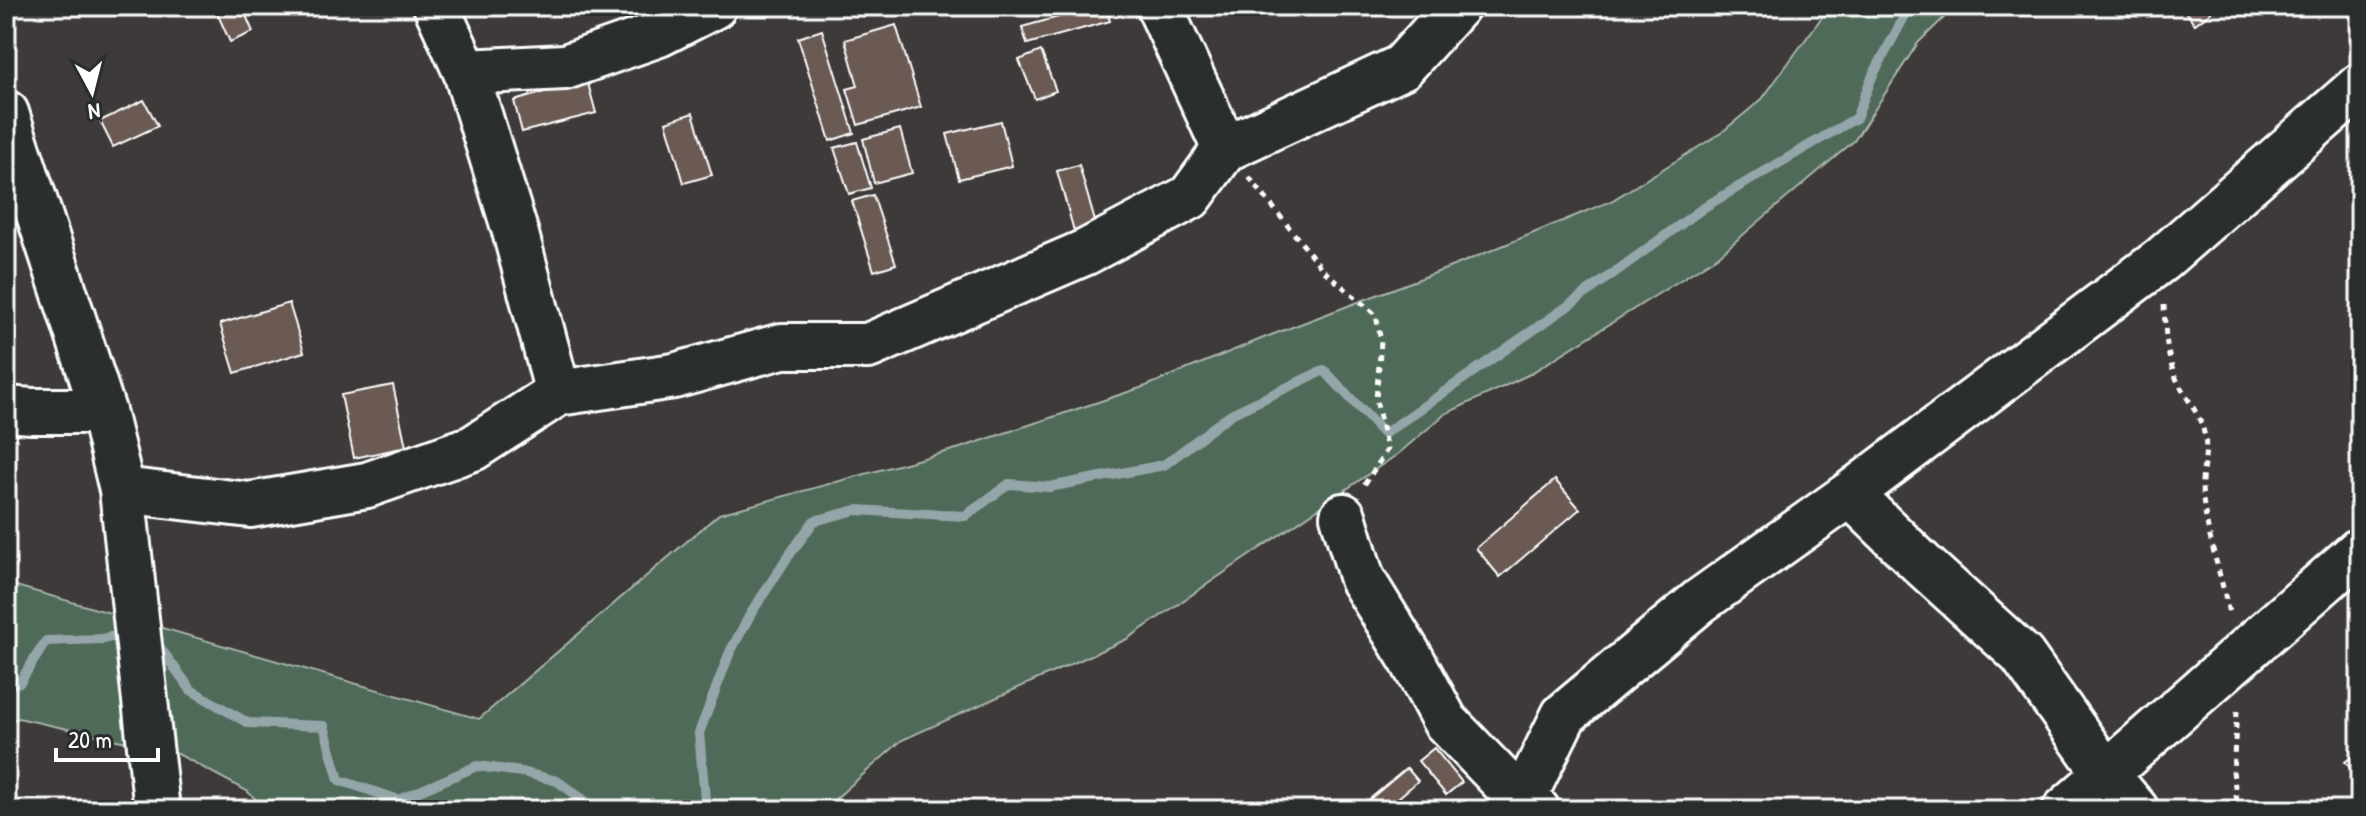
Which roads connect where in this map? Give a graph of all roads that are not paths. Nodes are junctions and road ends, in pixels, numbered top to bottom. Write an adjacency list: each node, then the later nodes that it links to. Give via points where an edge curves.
1 (436, 6): 5 (street)
2 (714, 6): 5 (street, via 659,34 565,67)
3 (1159, 6): 8 (street)
4 (1457, 6): 8 (street, via 1402,67)
5 (466, 72): 9 (street)
6 (2360, 86): 13 (street, via 2161,260)
7 (6, 113): 11 (street)
8 (1225, 149): 9 (street, via 1190,197 1086,252 868,346 782,346 674,376)
9 (558, 393): 12 (street, via 473,448 367,485 250,505)
10 (6, 409): 11 (street)
11 (103, 411): 12 (street)
12 (122, 490): 18 (street)
13 (1850, 494): 16 (street, via 2022,655); 17 (street, via 1700,601 1564,715)
14 (1343, 516): 17 (street, via 1362,579 1445,721)
15 (2360, 550): 16 (street)
16 (2106, 774): 19 (street); 20 (street)
17 (1523, 807)
18 (157, 810)
19 (2065, 810)
20 (2136, 810)

